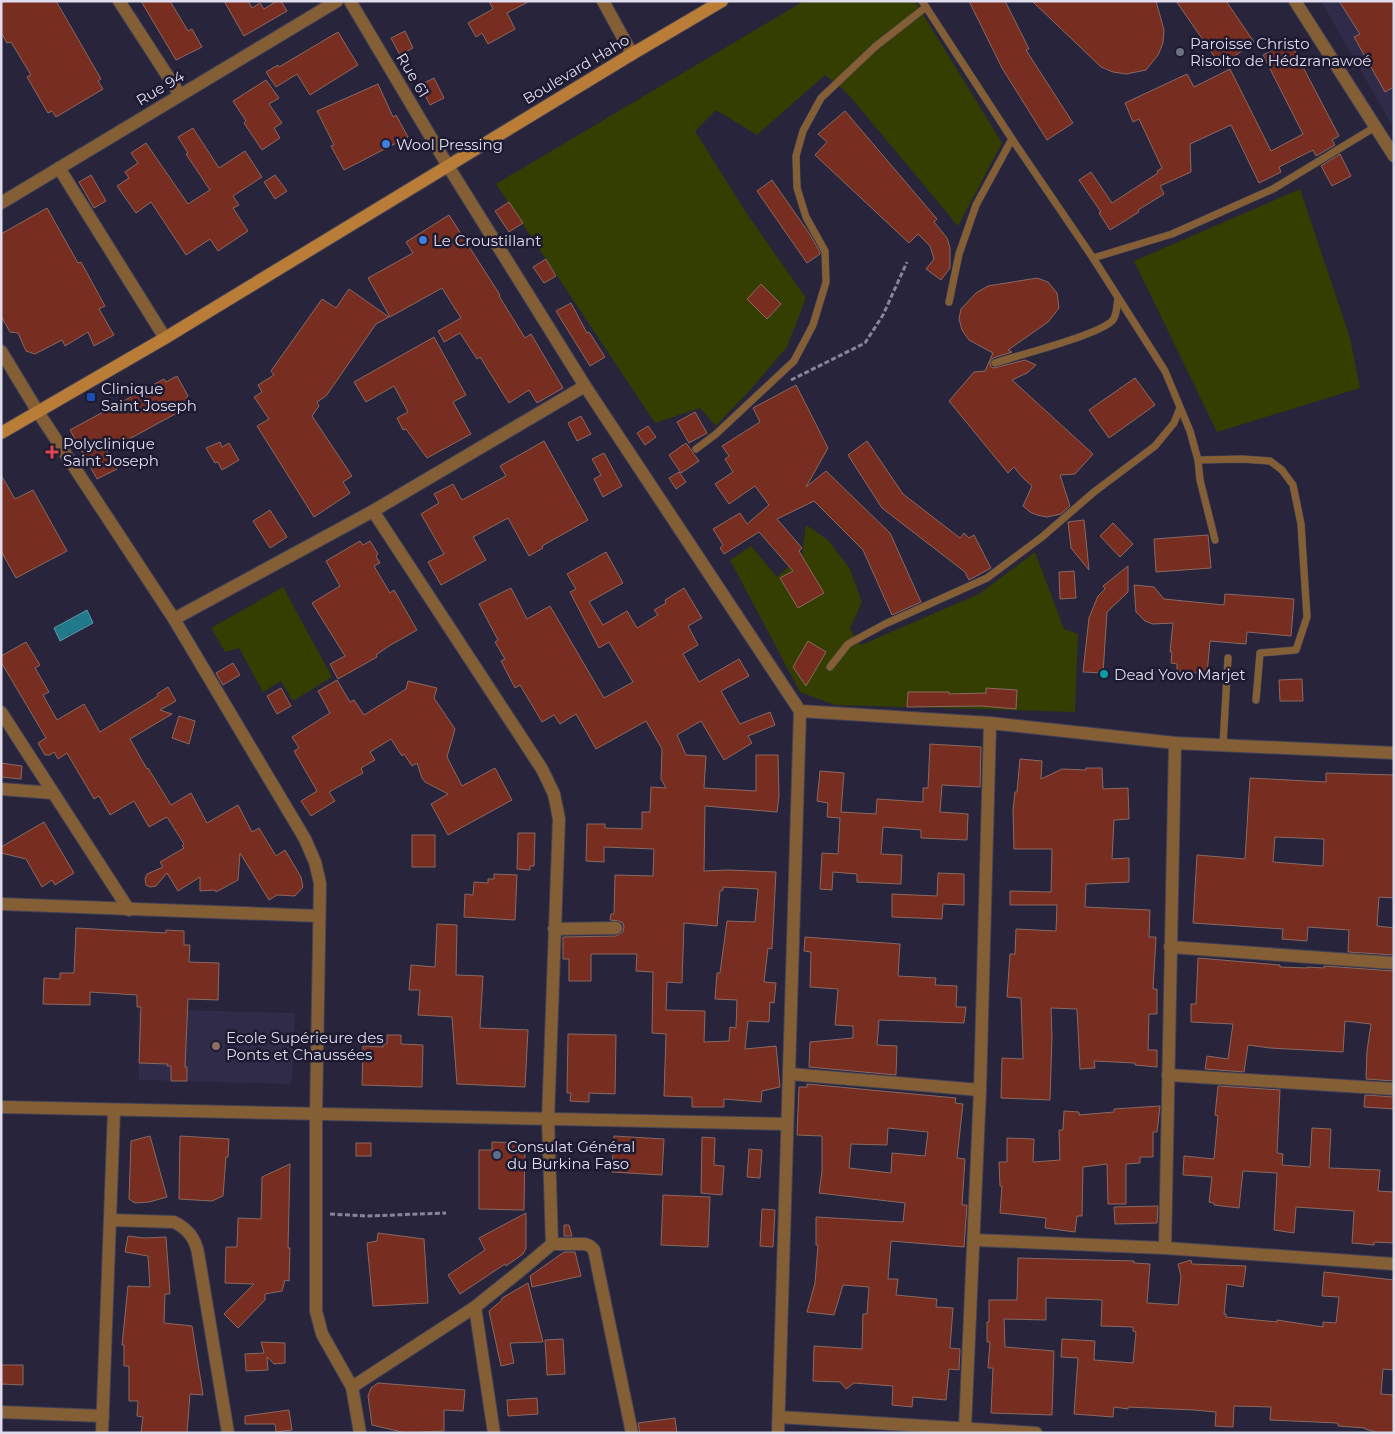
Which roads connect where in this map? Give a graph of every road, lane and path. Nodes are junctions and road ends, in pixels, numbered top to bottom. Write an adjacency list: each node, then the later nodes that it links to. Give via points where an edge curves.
1 (119, 1): 9 (street)
2 (337, 1): 9 (street, Rue 94)
3 (350, 1): 13 (street, Rue 61)
4 (603, 1): 8 (street)
5 (722, 1): 8 (main road, Boulevard Haho)
6 (1294, 1): 10 (street)
7 (924, 4): 11 (lane); 28 (lane, via 821,98 803,131 796,156 797,188 806,217 825,251 826,282 813,325 794,361)
8 (632, 54): 13 (main road, Boulevard Haho)
9 (180, 95): 14 (street, Rue 94)
10 (1375, 127): 12 (street); 16 (lane, via 1273,189 1172,234)
11 (1012, 139): 16 (lane); 19 (lane, via 976,205 959,254)
12 (1394, 156)
13 (448, 166): 20 (main road, Boulevard Haho); 24 (street, Rue 61)
14 (59, 168): 15 (street, Rue 94); 20 (street)
15 (1, 203)
16 (1093, 258): 18 (lane)
17 (907, 262): 23 (path, via 883,315 865,343)
18 (1118, 298): 22 (lane, via 1115,318 1108,324); 25 (lane, via 1165,371)
19 (949, 302)
20 (165, 338): 26 (main road, Boulevard Haho)
21 (1, 351): 26 (street)
22 (995, 363)
23 (784, 383)
24 (585, 386): 30 (street); 36 (street, Rue 61)
25 (1180, 408): 29 (lane); 34 (lane, via 1174,424 1155,446 987,578 884,624 848,644)
26 (38, 412): 27 (main road, Boulevard Haho); 32 (street)
27 (1, 433)
28 (696, 449)
29 (1198, 460): 31 (lane); 35 (lane, via 1270,461 1282,470 1293,486 1301,524 1307,617 1296,650 1260,653)
30 (373, 511): 32 (street); 48 (street, via 542,769 554,794 558,819)
31 (1215, 540)
32 (174, 619): 46 (street, via 305,839 316,862 320,883)
33 (1228, 658): 40 (lane)
34 (830, 667)
35 (1256, 700)
36 (800, 711): 38 (street); 51 (street)
37 (1, 712): 43 (street)
38 (990, 723): 39 (street); 54 (street)
39 (1175, 743): 40 (street); 49 (street)
40 (1223, 745): 41 (street)
41 (1394, 753)
42 (1, 789): 43 (street)
43 (53, 793): 45 (street)
44 (1, 904): 45 (street)
45 (129, 910): 46 (street)
46 (319, 916): 57 (street)
47 (616, 928): 48 (street)
48 (554, 929): 58 (street)
49 (1170, 947): 50 (street); 52 (street)
50 (1394, 963)
51 (790, 1074): 54 (street); 59 (street)
52 (1168, 1075): 53 (street); 65 (street)
53 (1394, 1089)
54 (980, 1090): 63 (street)
55 (1, 1107): 56 (street)
56 (114, 1111): 57 (street); 62 (street)
57 (316, 1115): 58 (street); 61 (street)
58 (548, 1119): 59 (street); 64 (street)
59 (787, 1124): 71 (street)
60 (446, 1213): 61 (path)
61 (316, 1214): 68 (street, via 316,1311 322,1334)
62 (110, 1220): 70 (street); 74 (street, via 174,1222 183,1226 196,1243)
63 (974, 1240): 65 (street); 72 (street)
64 (552, 1244): 67 (street); 77 (street, via 585,1244 594,1250)
65 (1165, 1248): 66 (street)
66 (1394, 1264)
67 (475, 1307): 68 (street); 76 (street)
68 (352, 1387): 75 (street)
69 (1, 1412): 70 (street)
70 (103, 1416): 73 (street)
71 (779, 1417): 72 (street); 78 (street)
72 (965, 1428): 79 (street)
73 (102, 1433)
74 (228, 1433)
75 (360, 1433)
76 (494, 1433)
77 (632, 1433)
78 (778, 1433)
79 (1036, 1433)

